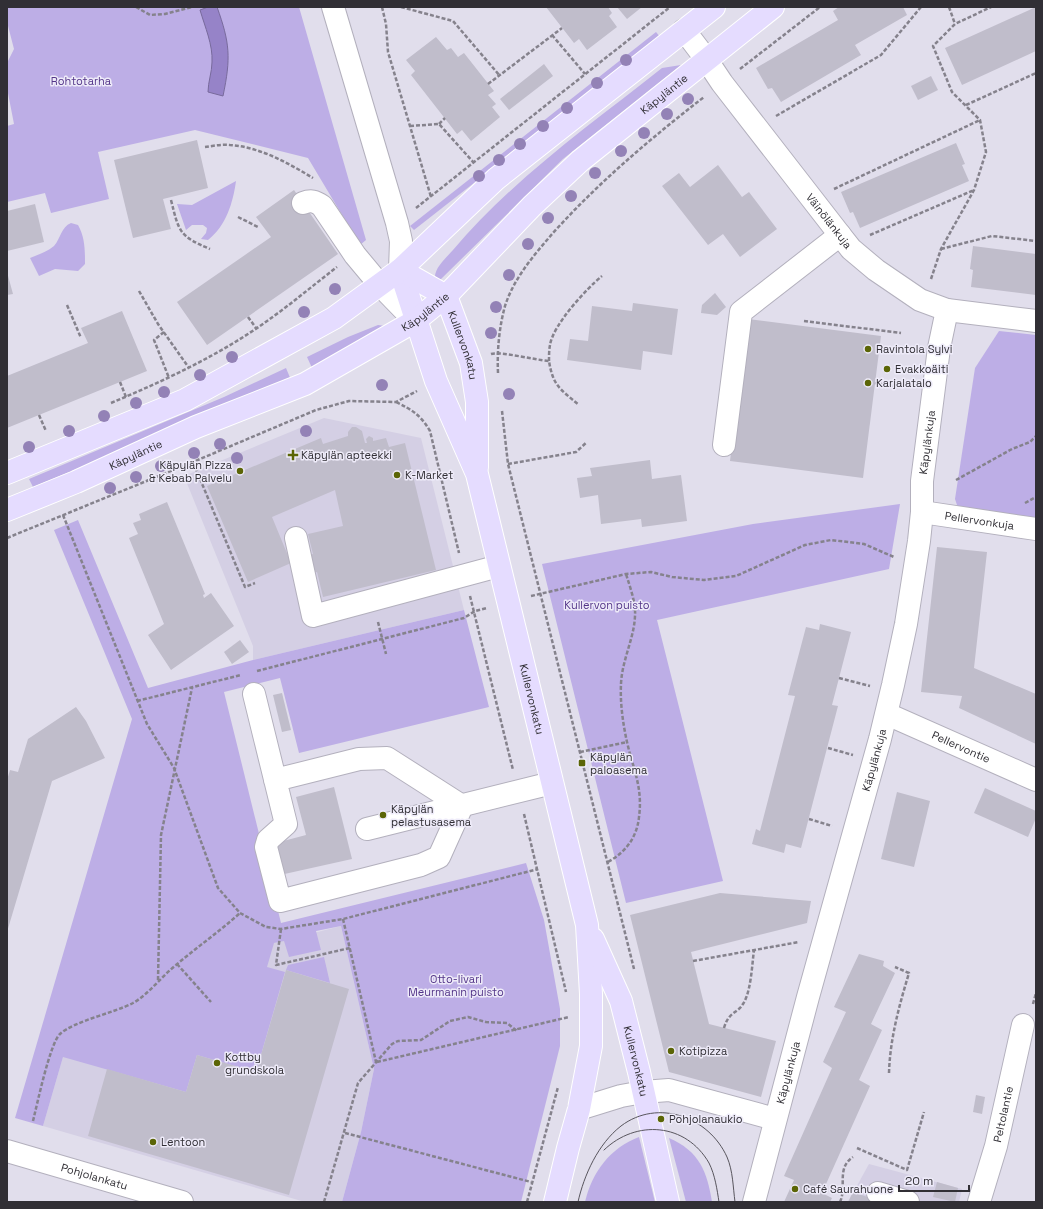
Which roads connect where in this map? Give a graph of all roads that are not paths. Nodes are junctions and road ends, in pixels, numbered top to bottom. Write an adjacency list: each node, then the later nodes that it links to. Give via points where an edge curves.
1 (333, 7): 8 (street, via 397,223 401,241)
2 (714, 7): 4 (main road)
3 (773, 7): 5 (main road, Käpyläntie)
4 (684, 30): 5 (street, Väinölänkuja); 8 (main road, via 496,179)
5 (706, 59): 7 (street, Väinölänkuja); 10 (main road, Käpyläntie, via 580,161 532,206)
6 (303, 203): 9 (street, via 316,202 322,206)
7 (846, 242): 11 (street, Väinölänkuja, via 876,270 920,300); 14 (street, via 741,312)
8 (400, 270): 9 (main road); 10 (main road, Kullervonkatu); 12 (main road, Kullervonkatu)
9 (380, 285): 12 (street); 15 (main road, via 334,318 185,400)
10 (446, 296): 12 (main road, Käpyläntie); 16 (main road, Kullervonkatu, via 471,363 477,402)
11 (947, 310): 13 (street, Väinölänkuja); 18 (street, Käpylänkuja, via 939,348 922,481)
12 (415, 321): 16 (main road, Kullervonkatu, via 436,381); 17 (main road, Käpyläntie, via 305,384 196,427 76,482)
13 (1036, 321)
14 (724, 445)
15 (7, 473)
16 (477, 474): 21 (main road, Kullervonkatu)
17 (7, 510)
18 (922, 512): 19 (street, Pellervonkuja); 23 (street, Käpylänkuja, via 906,624)
19 (1036, 529)
20 (296, 538): 21 (street, via 314,616)
21 (499, 566): 26 (main road, Kullervonkatu)
22 (254, 694): 24 (street)
23 (887, 714): 25 (street, Pellervontie); 33 (street, Käpylänkuja)
24 (275, 780): 27 (street, via 359,759 387,758); 27 (street, via 286,824 268,840 266,847 280,901 439,857)
25 (1036, 780)
26 (552, 783): 27 (street); 29 (main road, Kullervonkatu)
27 (462, 806): 28 (street)
28 (367, 829)
29 (587, 925): 31 (main road, Kullervonkatu, via 620,1001); 32 (main road, Kullervonkatu, via 591,1046)
30 (1023, 1025): 41 (street, Peltolantie, via 996,1146)
31 (643, 1092): 32 (street); 33 (street, via 682,1092); 38 (main road, Kullervonkatu)
32 (579, 1109): 37 (main road, Kullervonkatu)
33 (775, 1119): 39 (street, Käpylänkuja)
34 (7, 1151): 36 (street, Pohjolankatu)
35 (878, 1193): 40 (street)
36 (182, 1202)
37 (555, 1202)
38 (668, 1202)
39 (754, 1202)
40 (908, 1202)
41 (979, 1202)

